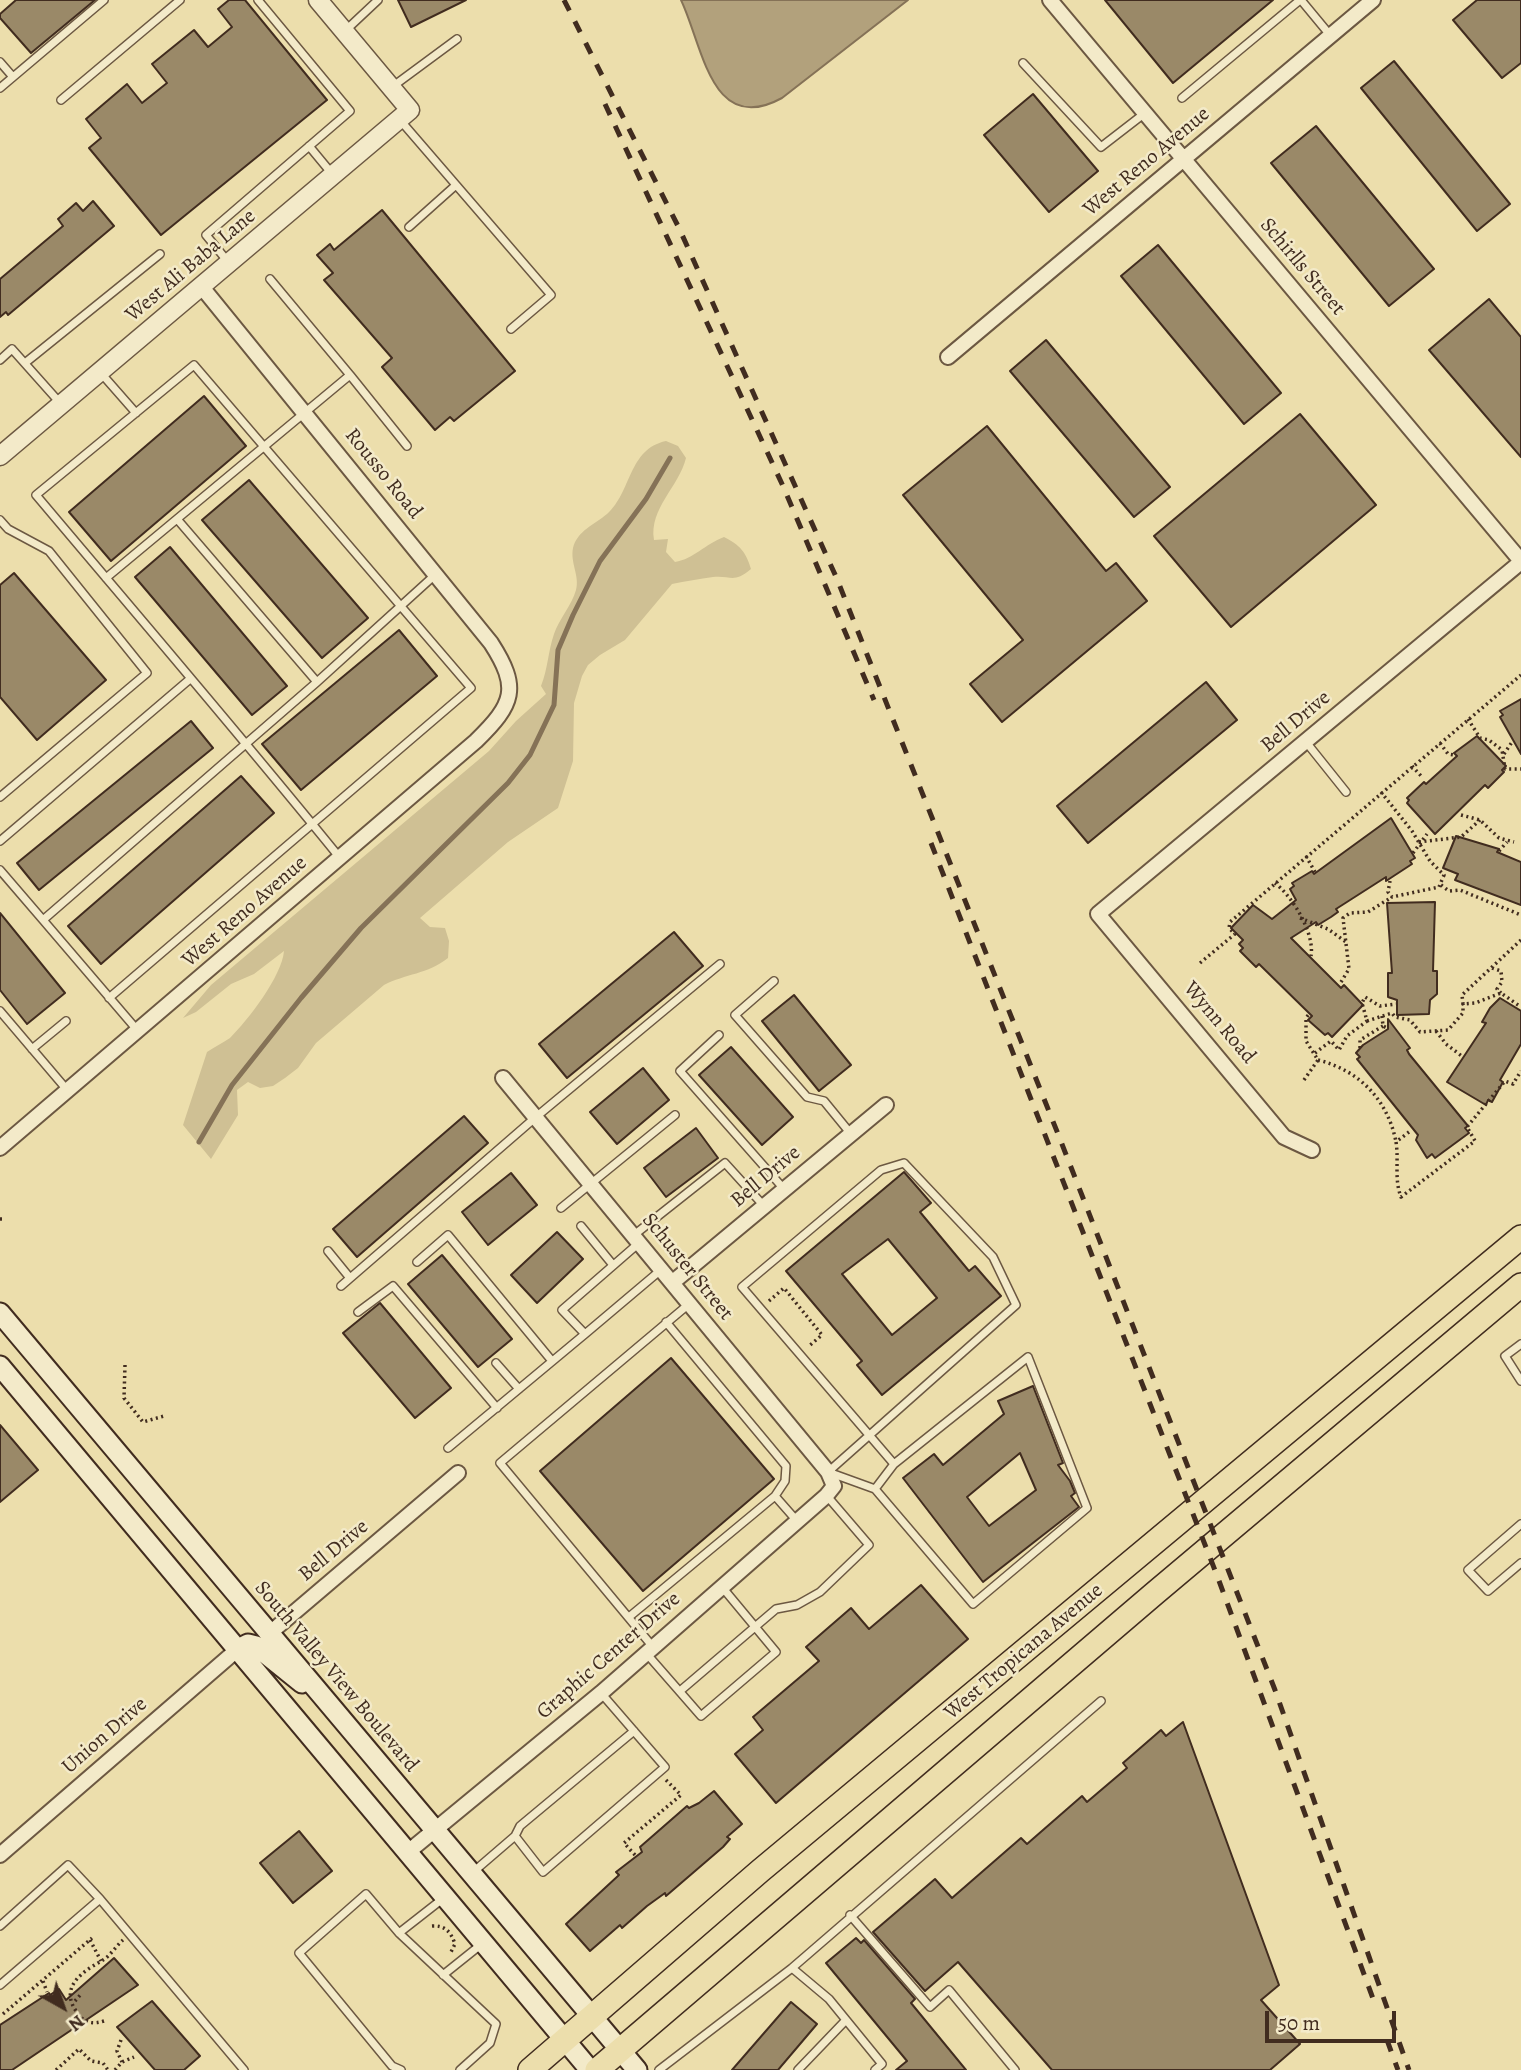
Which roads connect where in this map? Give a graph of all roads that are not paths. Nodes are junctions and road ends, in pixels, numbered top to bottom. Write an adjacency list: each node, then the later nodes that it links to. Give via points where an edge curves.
1 (104, 0): 14 (lane)
2 (180, 0): 18 (lane)
3 (258, 0): 21 (lane, via 350,111)
4 (318, 0): 9 (street)
5 (379, 0): 9 (lane)
6 (1050, 0): 19 (street, Schirlls Street)
7 (1301, 0): 10 (lane); 17 (lane)
8 (1373, 0): 10 (street, West Reno Avenue)
9 (345, 32): 15 (street)
10 (1331, 36): 22 (street, West Reno Avenue)
11 (457, 39): 15 (lane)
12 (0, 62): 14 (lane)
13 (1023, 63): 19 (lane, via 1101,147)
14 (13, 77): 16 (lane)
15 (391, 87): 20 (street)
16 (0, 88)
17 (1182, 98)
18 (61, 100)
19 (1145, 113): 22 (street, Schirlls Street)
20 (405, 115): 23 (street, West Ali Baba Lane); 24 (lane)
21 (309, 146): 23 (lane); 27 (lane, via 206,235)
22 (1184, 159): 31 (street, West Reno Avenue); 46 (street, Schirlls Street)
23 (333, 176): 27 (street, West Ali Baba Lane)
24 (456, 185): 25 (lane); 30 (lane, via 551,295)
25 (409, 227)
26 (160, 254): 33 (lane)
27 (229, 263): 29 (street, West Ali Baba Lane)
28 (270, 279): 35 (lane)
29 (201, 286): 34 (street, West Ali Baba Lane); 37 (street, Rousso Road)
30 (511, 329)
31 (948, 357)
32 (0, 360): 33 (lane, via 12,349)
33 (25, 363): 36 (lane)
34 (100, 372): 36 (street, West Ali Baba Lane); 38 (lane)
35 (350, 375): 37 (lane); 40 (lane)
36 (61, 404): 41 (street, West Ali Baba Lane)
37 (306, 412): 39 (lane); 47 (street, Rousso Road)
38 (136, 413): 39 (lane, via 194,365); 48 (lane, via 36,495)
39 (264, 446): 42 (lane); 49 (lane)
40 (407, 446)
41 (0, 456)
42 (177, 519): 48 (lane); 51 (lane)
43 (0, 520): 44 (lane)
44 (8, 529): 45 (lane); 56 (lane, via 49,551 147,673)
45 (0, 536)
46 (1521, 561): 53 (street, Bell Drive)
47 (436, 574): 49 (lane); 52 (street, Rousso Road, via 508,668)
48 (106, 578): 50 (lane)
49 (402, 607): 51 (lane); 57 (lane, via 471,688)
50 (190, 678): 54 (lane); 58 (lane)
51 (317, 682): 54 (lane)
52 (508, 700): 59 (street, West Reno Avenue, via 476,741)
53 (1306, 742): 55 (lane); 61 (street, Bell Drive)
54 (246, 744): 57 (lane); 62 (lane)
55 (1346, 792)
56 (0, 797)
57 (312, 824): 59 (lane); 65 (lane)
58 (0, 841)
59 (340, 858): 68 (street, West Reno Avenue)
60 (0, 870): 62 (lane)
61 (1098, 914): 78 (street, Wynn Road, via 1284,1137)
62 (43, 920): 65 (lane)
63 (720, 964): 75 (lane)
64 (774, 981): 76 (lane, via 735,1015 807,1097 824,1101)
65 (109, 998): 68 (lane)
66 (0, 1011): 70 (lane)
67 (66, 1021): 70 (lane)
68 (138, 1032): 72 (street, West Reno Avenue)
69 (719, 1035): 80 (lane, via 680,1071)
70 (32, 1049): 72 (lane)
71 (503, 1078): 75 (street, Schuster Street)
72 (68, 1091): 77 (street, West Reno Avenue)
73 (886, 1105): 76 (street, Bell Drive)
74 (675, 1115): 79 (lane)
75 (536, 1117): 79 (street, Schuster Street); 90 (lane)
76 (851, 1134): 80 (street, Bell Drive)
77 (0, 1148)
78 (1312, 1150)
79 (590, 1183): 82 (lane); 85 (street, Schuster Street)
80 (784, 1189): 81 (street, Bell Drive)
81 (764, 1206): 85 (lane, via 725,1163); 91 (street, Bell Drive)
82 (561, 1208)
83 (581, 1226): 88 (lane)
84 (1521, 1237): 141 (main road, West Tropicana Avenue)
85 (636, 1238): 88 (lane); 89 (street, Schuster Street)
86 (328, 1251): 90 (lane)
87 (417, 1262): 100 (lane, via 448,1235)
88 (613, 1265): 98 (lane, via 562,1310)
89 (662, 1269): 91 (street, Schuster Street); 98 (lane)
90 (350, 1278): 93 (lane)
91 (673, 1282): 94 (street, Schuster Street)
92 (1521, 1285): 144 (main road, West Tropicana Avenue)
93 (341, 1286)
94 (689, 1303): 97 (lane); 110 (street, Schuster Street)
95 (358, 1312): 105 (lane, via 393,1286)
96 (0, 1313): 119 (main road, South Valley View Boulevard)
97 (666, 1322): 112 (lane, via 786,1466 785,1481); 117 (lane, via 500,1463)
98 (585, 1334): 100 (lane)
99 (1521, 1344): 103 (lane, via 1505,1356)
100 (552, 1361): 104 (lane)
101 (496, 1363): 104 (lane)
102 (0, 1366): 120 (main road)
103 (1521, 1381)
104 (519, 1390): 105 (lane)
105 (497, 1408): 107 (lane)
106 (869, 1437): 106 (lane, via 1016,1305 993,1257 904,1163 881,1170 742,1287); 108 (lane); 110 (lane)
107 (448, 1448)
108 (894, 1464): 111 (lane); 111 (lane, via 1028,1357 1087,1508 973,1604)
109 (458, 1474): 119 (street, Bell Drive)
110 (829, 1484): 111 (lane); 113 (street, Graphic Center Drive); 118 (lane, via 869,1545 820,1592 797,1605 776,1609)
111 (875, 1489)
112 (775, 1496): 113 (lane); 117 (lane)
113 (797, 1521): 116 (street, Graphic Center Drive)
114 (1521, 1524): 115 (lane, via 1468,1570 1488,1591)
115 (1521, 1563)
116 (722, 1587): 118 (lane); 121 (street, Graphic Center Drive)
117 (629, 1617): 121 (lane)
118 (755, 1626): 122 (lane); 122 (lane, via 776,1651 701,1716)
119 (270, 1633): 124 (main road, South Valley View Boulevard)
120 (238, 1650): 124 (main road, via 248,1644 256,1646); 129 (main road); 130 (street, Union Drive)
121 (649, 1650): 122 (lane); 123 (street, Graphic Center Drive)
122 (680, 1691)
123 (601, 1693): 126 (lane); 127 (street, Graphic Center Drive)
124 (326, 1700): 127 (main road, South Valley View Boulevard)
125 (1101, 1701): 134 (lane)
126 (634, 1731): 128 (lane, via 520,1826); 128 (lane, via 665,1767 543,1872)
127 (435, 1829): 129 (street, Graphic Center Drive); 131 (main road, South Valley View Boulevard)
128 (515, 1836): 131 (lane)
129 (408, 1852): 132 (main road)
130 (0, 1854)
131 (472, 1872): 141 (main road, South Valley View Boulevard)
132 (445, 1896): 136 (lane); 137 (main road)
133 (100, 1899): 135 (lane, via 68,1865); 140 (lane); 145 (lane)
134 (850, 1915): 138 (lane); 155 (lane, via 930,2007 949,1990)
135 (0, 1926)
136 (399, 1933): 139 (lane); 146 (lane, via 366,1894 299,1953 392,2066)
137 (484, 1943): 139 (lane); 143 (main road)
138 (792, 1968): 142 (lane); 152 (lane)
139 (443, 1975): 147 (lane, via 496,2024 490,2043)
140 (0, 1985)
141 (591, 2015): 143 (main road, West Tropicana Avenue); 144 (main road, South Valley View Boulevard)
142 (846, 2020): 153 (lane); 154 (lane, via 882,2064)
143 (564, 2039): 148 (main road, West Tropicana Avenue); 149 (main road)
144 (619, 2049): 150 (main road, West Tropicana Avenue); 151 (main road, South Valley View Boulevard)
145 (244, 2070)
146 (401, 2070)
147 (460, 2070)
148 (530, 2070)
149 (590, 2070)
150 (597, 2070)
151 (637, 2070)
152 (659, 2070)
153 (798, 2070)
154 (875, 2070)
155 (1015, 2070)

